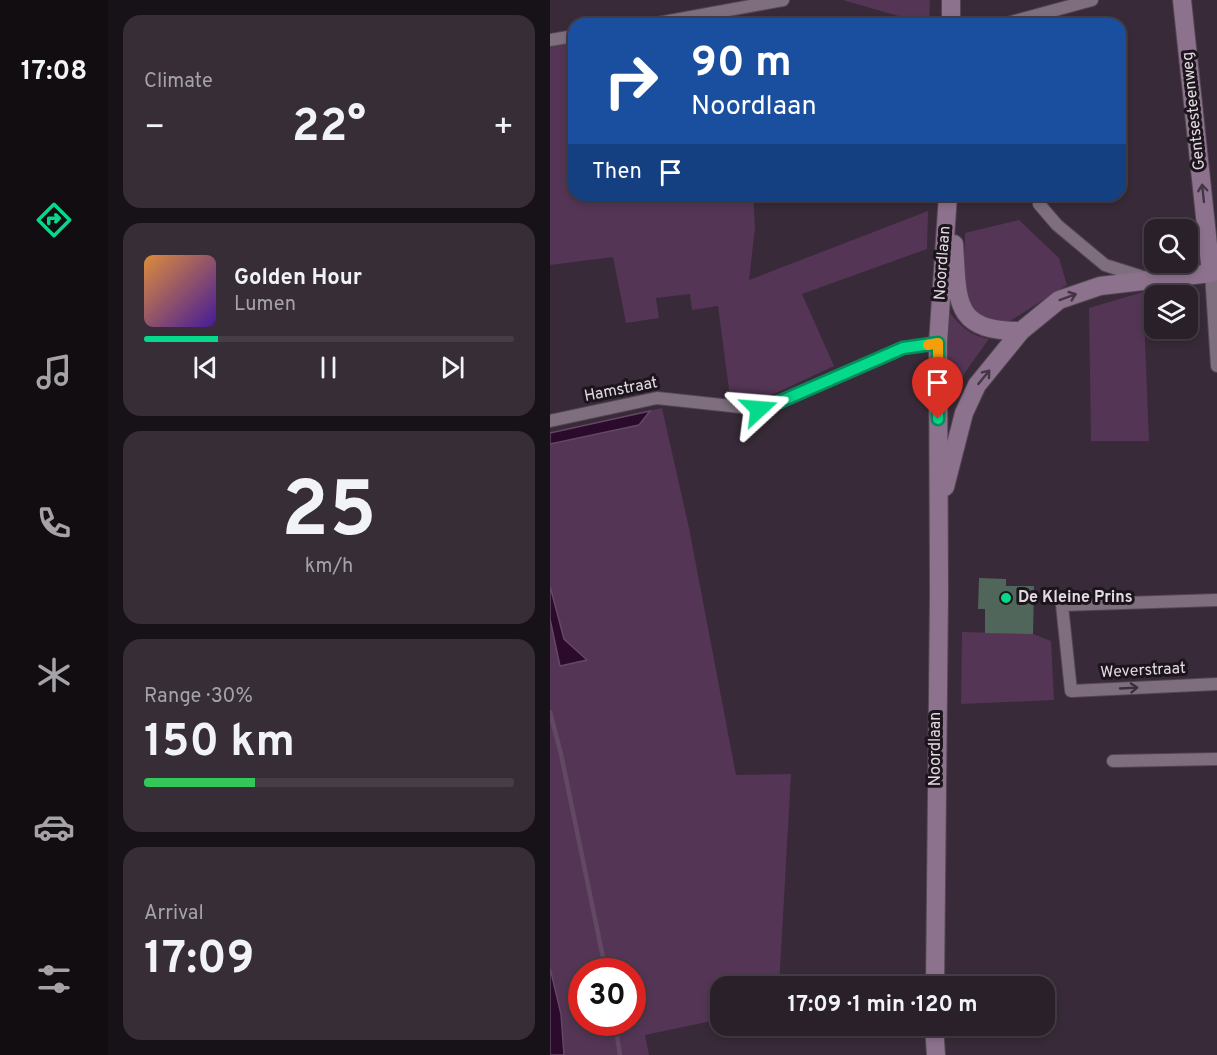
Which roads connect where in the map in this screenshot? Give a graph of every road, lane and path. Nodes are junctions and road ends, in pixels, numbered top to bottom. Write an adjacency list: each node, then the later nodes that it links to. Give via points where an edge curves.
1 (783, 0): 5 (street)
2 (951, 0): 6 (street)
3 (1092, 0): 7 (street)
4 (1182, 0): 13 (street, Gentsesteenweg, one-way to 4)
5 (686, 18)
6 (951, 18)
7 (1026, 18)
8 (568, 37): 9 (street)
9 (550, 40)
10 (949, 201): 16 (street, Noordlaan, via 957,294 965,314 986,328)
11 (949, 201): 17 (street, Noordlaan)
12 (1039, 204): 15 (street, via 1057,225 1105,265)
13 (1213, 253): 14 (street, Gentsesteenweg)
14 (1211, 273): 15 (street, Noordlaan); 18 (street, Gentsesteenweg)
15 (1147, 278): 16 (street, Noordlaan, one-way to 15, via 1059,300 1100,286)
16 (1021, 331): 20 (street, Noordlaan, one-way to 16, via 964,413 978,385)
17 (938, 343): 19 (street, Hamstraat, via 903,348 759,409 657,398); 20 (street, Noordlaan)
18 (1216, 366)
19 (550, 421)
20 (939, 510): 25 (street, Noordlaan)
21 (1216, 600): 22 (street, Weverstraat, one-way to 22, via 1062,605 1071,691)
22 (1216, 684)
23 (1216, 759): 24 (street)
24 (1113, 761)
25 (934, 976)
26 (935, 1036): 27 (street)
27 (936, 1055)

